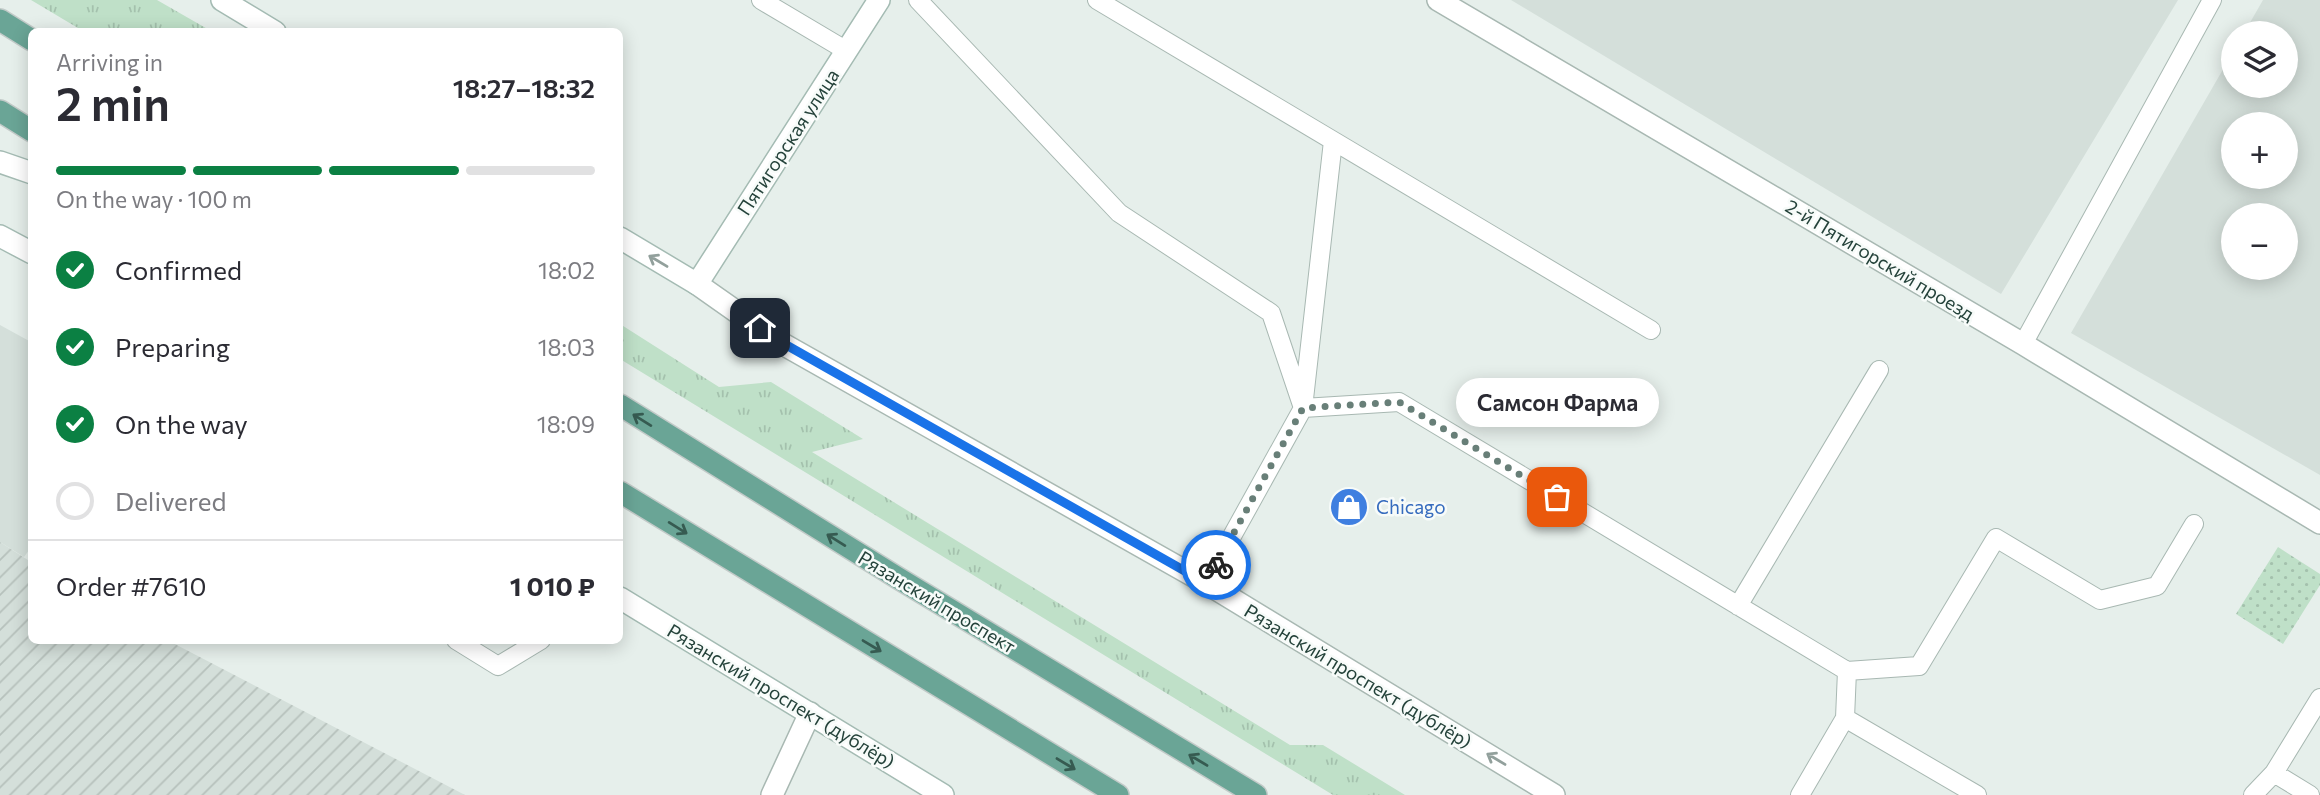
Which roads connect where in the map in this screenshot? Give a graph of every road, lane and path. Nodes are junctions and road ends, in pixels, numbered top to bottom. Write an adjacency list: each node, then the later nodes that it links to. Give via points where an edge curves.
1 (222, 0): 9 (street)
2 (761, 0): 11 (lane)
3 (879, 0): 11 (street, Пятигорская улица)
4 (919, 0): 25 (lane, via 1119,212 1271,313)
5 (1097, 0): 14 (lane)
6 (1438, 0): 22 (street, 2-й Пятигорский проезд)
7 (2211, 0): 22 (lane)
8 (0, 20): 10 (main road)
9 (268, 28)
10 (28, 38)
11 (847, 51): 20 (street, Пятигорская улица)
12 (0, 111): 13 (main road)
13 (28, 128)
14 (1333, 141): 21 (lane); 25 (lane)
15 (0, 162): 16 (street)
16 (28, 172)
17 (0, 236): 19 (street)
18 (623, 240): 20 (street, Рязанский проспект (дублёр), one-way to 18)
19 (28, 251)
20 (697, 284): 29 (street, Рязанский проспект (дублёр), via 781,342)
21 (1651, 330)
22 (2023, 344): 27 (street, 2-й Пятигорский проезд)
23 (1879, 370): 31 (lane)
24 (623, 407): 42 (main road, Рязанский проспект, one-way to 24)
25 (1303, 408): 29 (lane); 31 (lane, via 1399,402)
26 (623, 494): 41 (main road, one-way to 41)
27 (2320, 523)
28 (2194, 524): 34 (lane, via 2157,586 2100,600 1996,538 1919,666)
29 (1206, 583): 43 (street, Рязанский проспект (дублёр), one-way to 29)
30 (623, 600): 36 (street, Рязанский проспект (дублёр))
31 (1738, 606): 34 (lane)
32 (462, 644): 33 (lane, via 498,666)
33 (534, 644)
34 (1847, 671): 37 (lane)
35 (2320, 698): 38 (lane)
36 (810, 713): 39 (street); 40 (street, Рязанский проспект (дублёр))
37 (1845, 718): 44 (lane); 45 (lane)
38 (2274, 773): 46 (lane); 47 (lane)
39 (772, 795)
40 (943, 795)
41 (1118, 795)
42 (1256, 795)
43 (1554, 795)
44 (1800, 795)
45 (1977, 795)
46 (2253, 795)
47 (2310, 795)

